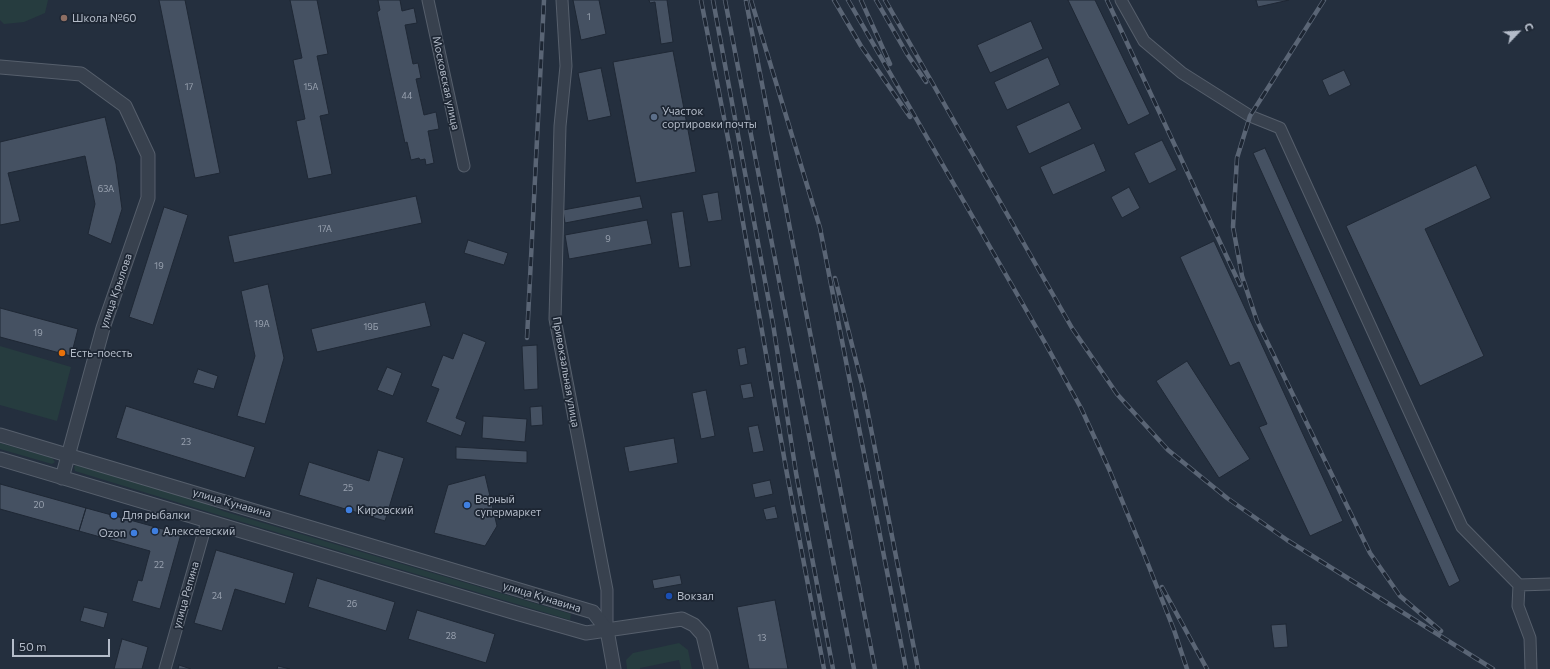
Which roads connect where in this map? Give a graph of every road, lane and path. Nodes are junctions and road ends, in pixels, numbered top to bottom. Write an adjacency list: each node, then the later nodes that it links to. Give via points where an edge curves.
1 (428, 0): 5 (street, Московская улица)
2 (562, 0): 13 (street, Привокзальная улица, via 566,66 560,126 555,318 607,590)
3 (1121, 0): 12 (street, via 1144,41 1182,73 1250,116 1280,128 1462,527)
4 (0, 67): 7 (street, улица Крылова, via 81,74 125,106 148,155 148,198 103,328)
5 (464, 166)
6 (0, 435): 7 (street, улица Кунавина)
7 (68, 455): 9 (street, улица Крылова); 13 (street, улица Кунавина, via 593,612)
8 (0, 460): 9 (street, улица Кунавина)
9 (62, 478): 10 (street, улица Кунавина)
10 (207, 521): 13 (street, улица Кунавина, via 586,633); 14 (street, улица Репина)
11 (1550, 584): 12 (street)
12 (1519, 585): 17 (street, via 1518,606 1530,638)
13 (607, 630): 15 (street, Привокзальная улица); 16 (street, via 682,619 694,625 703,635)
14 (165, 669)
15 (614, 669)
16 (711, 669)
17 (1531, 669)

